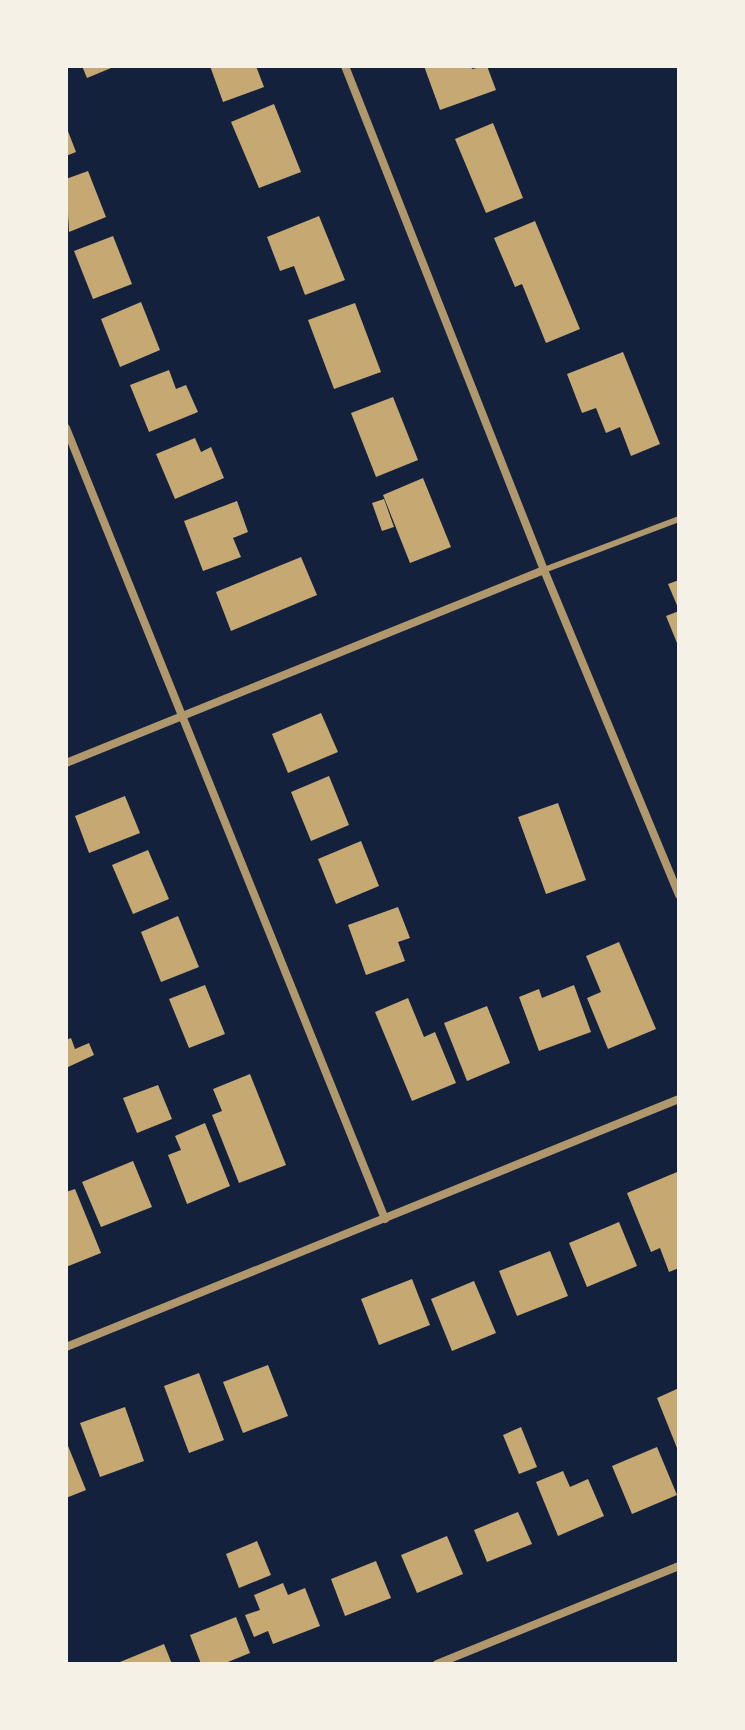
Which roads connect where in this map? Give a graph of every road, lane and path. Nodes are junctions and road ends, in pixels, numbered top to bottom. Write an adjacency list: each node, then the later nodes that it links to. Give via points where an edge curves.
1 (345, 66): 4 (street)
2 (66, 428): 5 (street)
3 (679, 519): 4 (lane)
4 (544, 570): 5 (street); 7 (street)
5 (182, 717): 6 (street); 9 (street)
6 (66, 763)
7 (679, 895)
8 (679, 1099): 9 (street)
9 (385, 1219): 10 (street)
10 (66, 1347)
11 (679, 1566): 12 (street)
12 (437, 1664)

